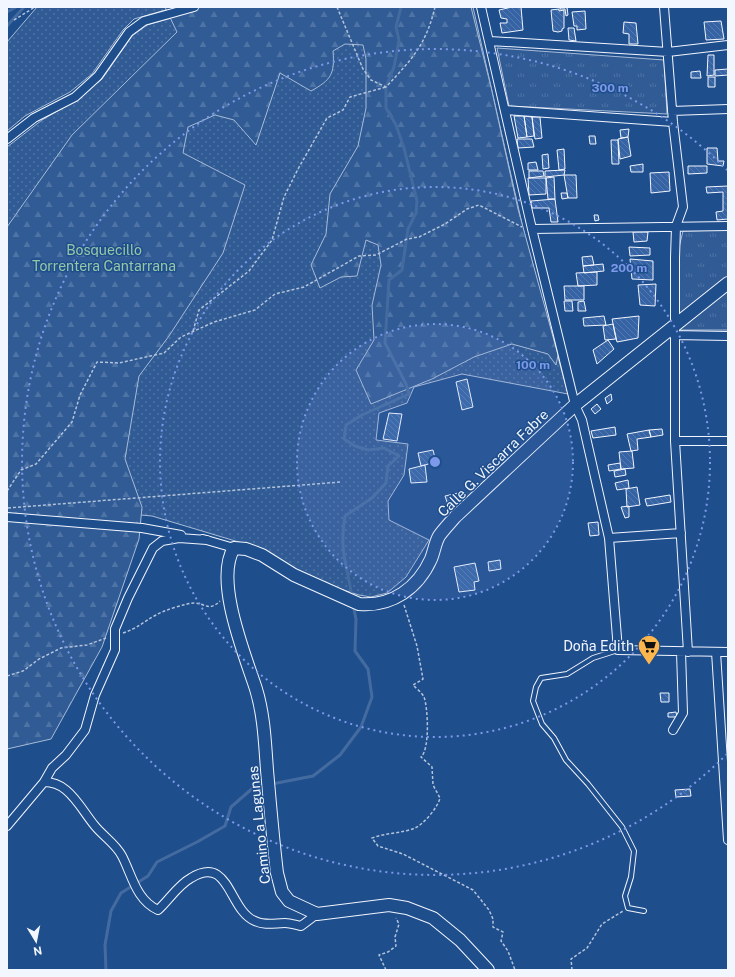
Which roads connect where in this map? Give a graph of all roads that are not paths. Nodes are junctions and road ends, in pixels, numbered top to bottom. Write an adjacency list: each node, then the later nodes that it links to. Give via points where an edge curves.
1 (194, 7): 11 (street, via 144,21 129,32 98,76 75,97 34,118)
2 (481, 7): 4 (street)
3 (664, 7): 6 (street)
4 (490, 41): 6 (street); 8 (street)
5 (728, 45): 6 (street)
6 (668, 52): 9 (street)
7 (728, 109): 9 (street)
8 (505, 110): 10 (street); 14 (street)
9 (672, 111): 10 (street)
10 (672, 122): 12 (street, via 683,207)
11 (7, 139)
12 (676, 226): 13 (street); 14 (street); 16 (street)
13 (728, 226)
14 (532, 229): 18 (street)
15 (728, 283): 16 (street, Calle G. Viscarra Fabre)
16 (674, 330): 17 (street); 18 (street, Calle G. Viscarra Fabre); 19 (street)
17 (728, 336)
18 (575, 405): 23 (street, via 582,420); 25 (street, Calle G. Viscarra Fabre, via 455,517 439,536 422,576 402,595 388,602 370,605 347,600 294,575 262,555)
19 (675, 441): 20 (street); 22 (street)
20 (728, 441)
21 (7, 517): 24 (street, via 142,528)
22 (681, 533): 23 (street); 27 (street)
23 (609, 538): 26 (street)
24 (207, 540): 25 (street); 31 (street, via 179,538 162,541 153,548 115,629 115,650 95,695 85,730 66,755 52,768)
25 (234, 548): 35 (street, Camino a Lagunas, via 229,556 229,592 240,644 263,720 277,874 282,892 289,901)
26 (618, 650): 27 (street); 34 (lane, via 593,658 567,674 541,678 533,701 542,724 554,738 566,760 622,826 634,851 631,877 625,896 628,908)
27 (685, 652): 28 (street); 30 (street, via 683,713)
28 (716, 652): 29 (street); 33 (street)
29 (728, 652)
30 (673, 730)
31 (44, 782): 32 (street); 35 (street, via 55,782 75,799 95,826 122,855 131,880 149,906 158,910 191,878 208,871 218,874 243,914 255,922 301,926)
32 (7, 826)
33 (728, 840)
34 (644, 911)
35 (317, 914): 36 (street, via 389,906 407,908 433,918 460,940)
36 (488, 970)

